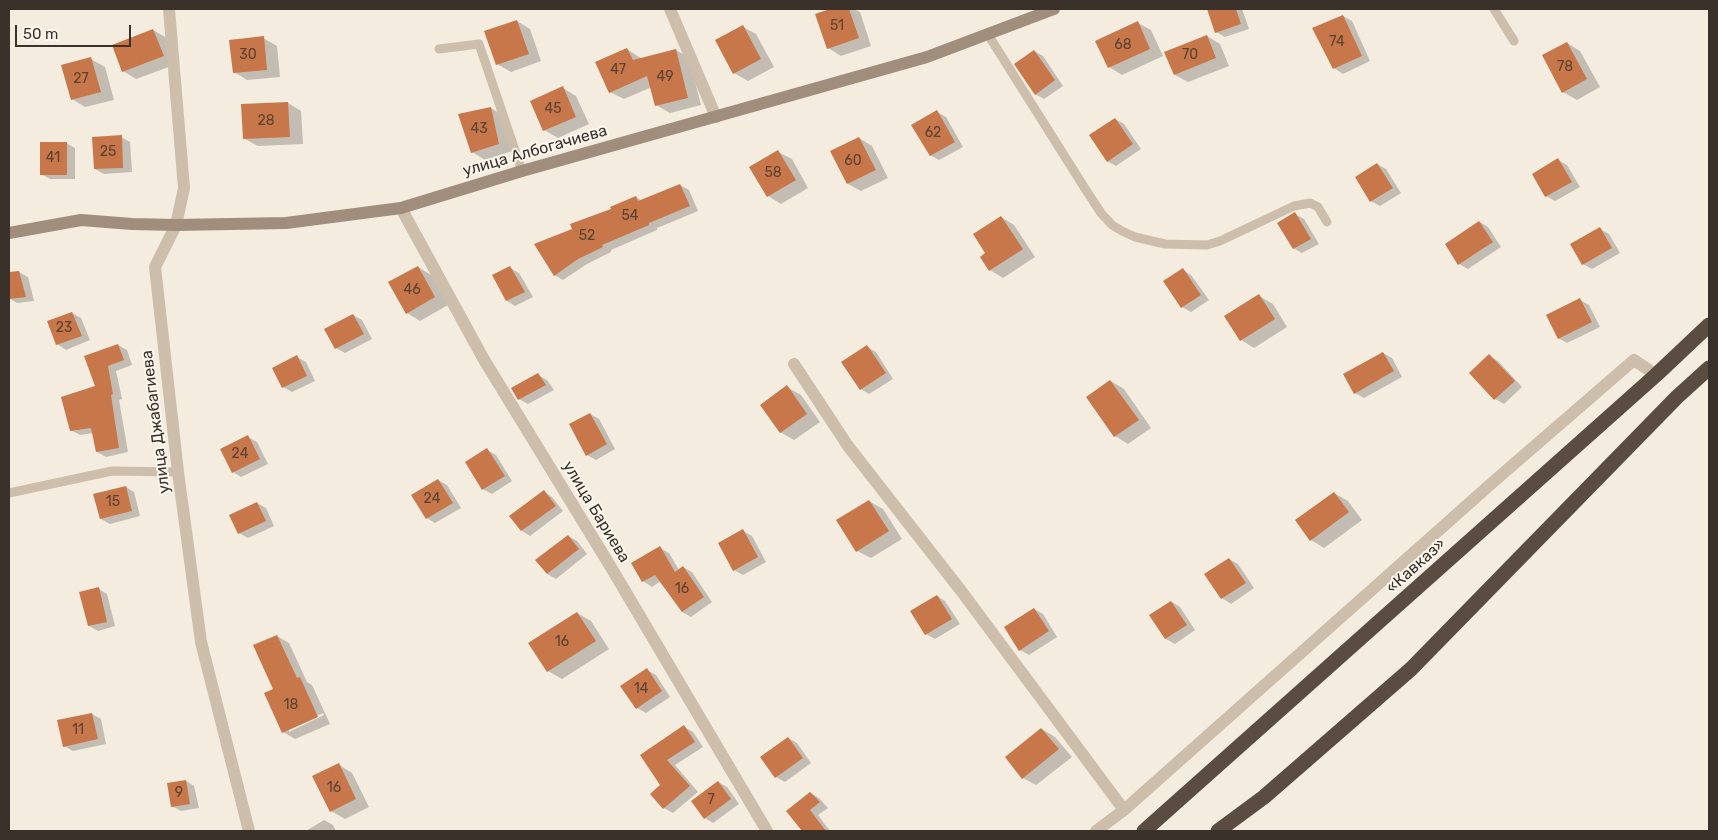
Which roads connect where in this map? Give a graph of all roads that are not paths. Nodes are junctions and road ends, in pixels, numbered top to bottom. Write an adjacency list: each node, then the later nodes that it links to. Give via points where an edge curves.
1 (169, 9): 13 (street, улица Джабагиева, via 184,188)
2 (670, 9): 9 (street)
3 (1054, 9): 5 (street, улица Албогачиева)
4 (1494, 9): 7 (lane)
5 (1041, 11): 6 (street, улица Албогачиева)
6 (988, 33): 9 (street, улица Албогачиева, via 927,57); 12 (lane, via 1088,194 1112,225 1122,231 1150,242 1207,245 1294,206 1310,203 1317,206)
7 (1514, 41)
8 (439, 49): 10 (lane, via 480,44)
9 (716, 116): 10 (street, улица Албогачиева)
10 (522, 171): 11 (street, улица Албогачиева)
11 (401, 208): 13 (street, улица Албогачиева, via 286,223); 23 (street, улица Бариева, via 484,358)
12 (1327, 222)
13 (176, 225): 14 (street, улица Албогачиева, via 81,220); 19 (street, улица Джабагиева, via 155,267)
14 (9, 233)
15 (1709, 325): 18 (highway, «Кавказ»)
16 (794, 364): 21 (street, via 848,446 962,592)
17 (1709, 368): 26 (highway, via 1411,669 1264,797)
18 (1656, 375): 21 (street, via 1634,360); 25 (highway, «Кавказ»)
19 (178, 472): 20 (lane, via 112,471); 22 (street, улица Джабагиева, via 201,642)
20 (9, 493)
21 (1124, 810): 24 (street)
22 (249, 831)
23 (767, 831)
24 (1096, 831)
25 (1144, 831)
26 (1218, 831)

